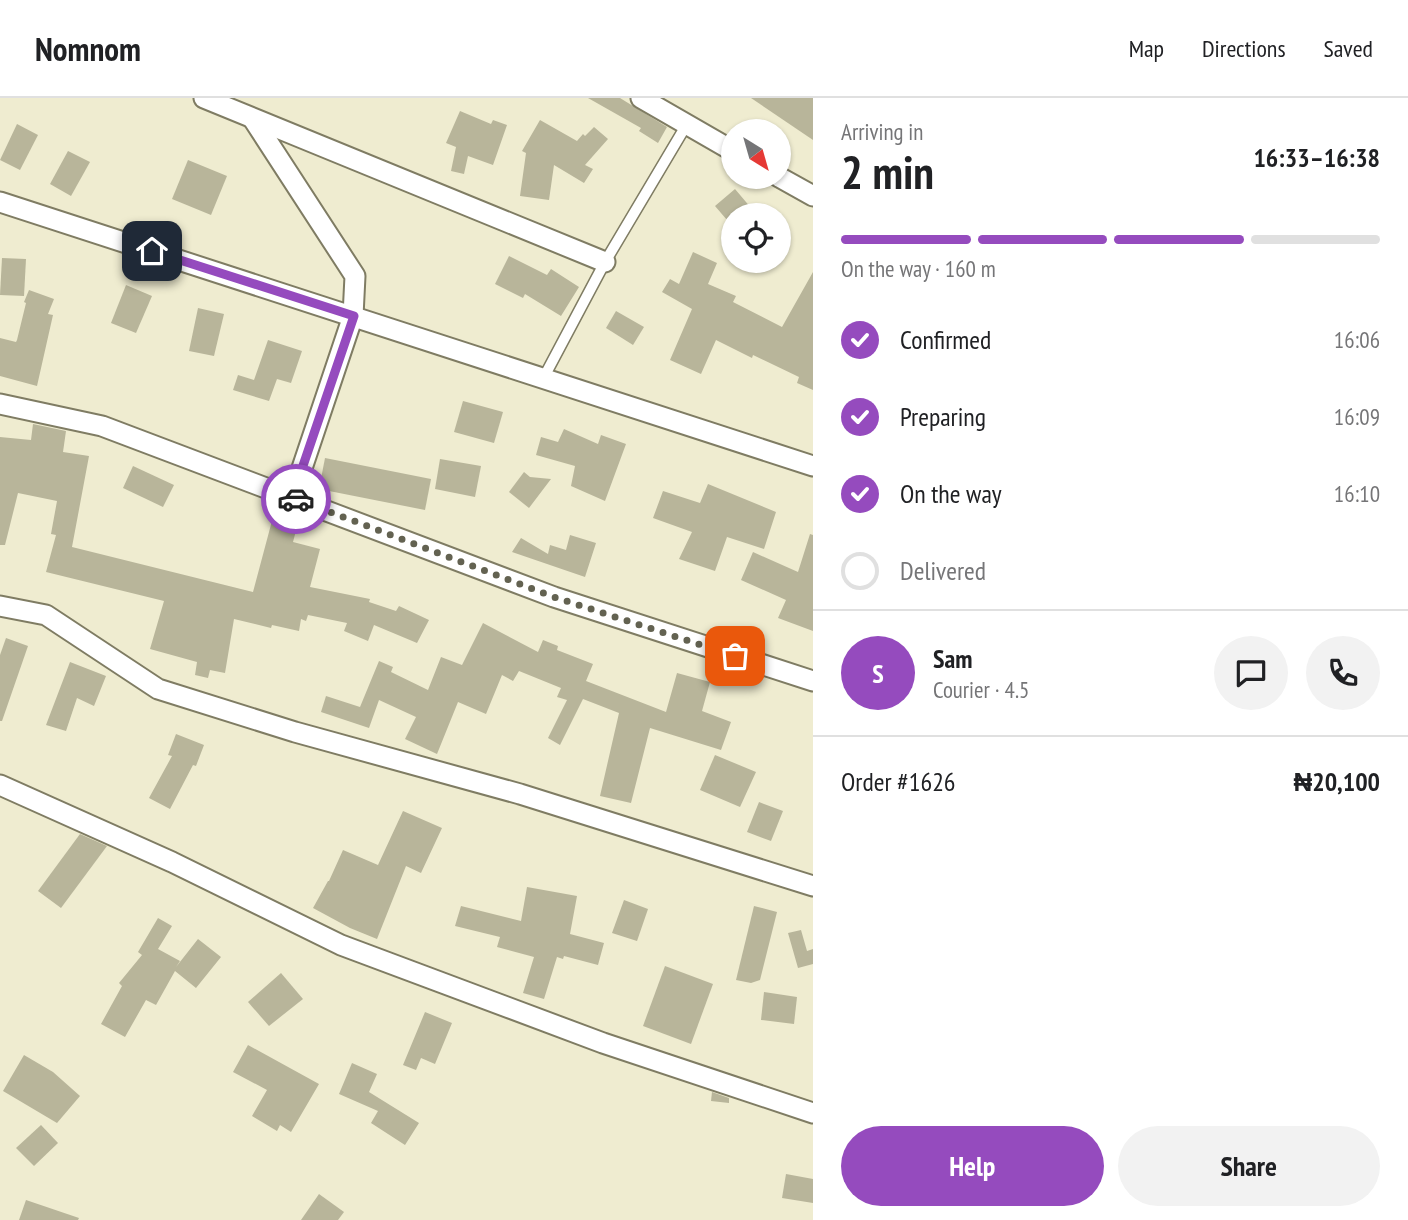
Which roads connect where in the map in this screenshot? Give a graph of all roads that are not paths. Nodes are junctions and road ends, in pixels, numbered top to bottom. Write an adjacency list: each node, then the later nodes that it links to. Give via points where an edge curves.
1 (204, 98): 3 (street)
2 (641, 98): 4 (street)
3 (253, 118): 9 (street); 10 (street, via 355,276)
4 (687, 124): 5 (street); 9 (lane)
5 (721, 144)
6 (791, 184): 7 (street)
7 (813, 196)
8 (0, 202): 10 (street)
9 (605, 262): 11 (lane)
10 (354, 316): 11 (street); 14 (street)
11 (544, 377): 13 (street)
12 (0, 404): 14 (street, via 102,426)
13 (813, 466)
14 (292, 498): 16 (street, via 554,597)
15 (0, 606): 18 (street, via 46,615 158,689 520,794)
16 (813, 681)
17 (0, 785): 19 (street, via 341,944 603,1043)
18 (813, 886)
19 (813, 1113)

